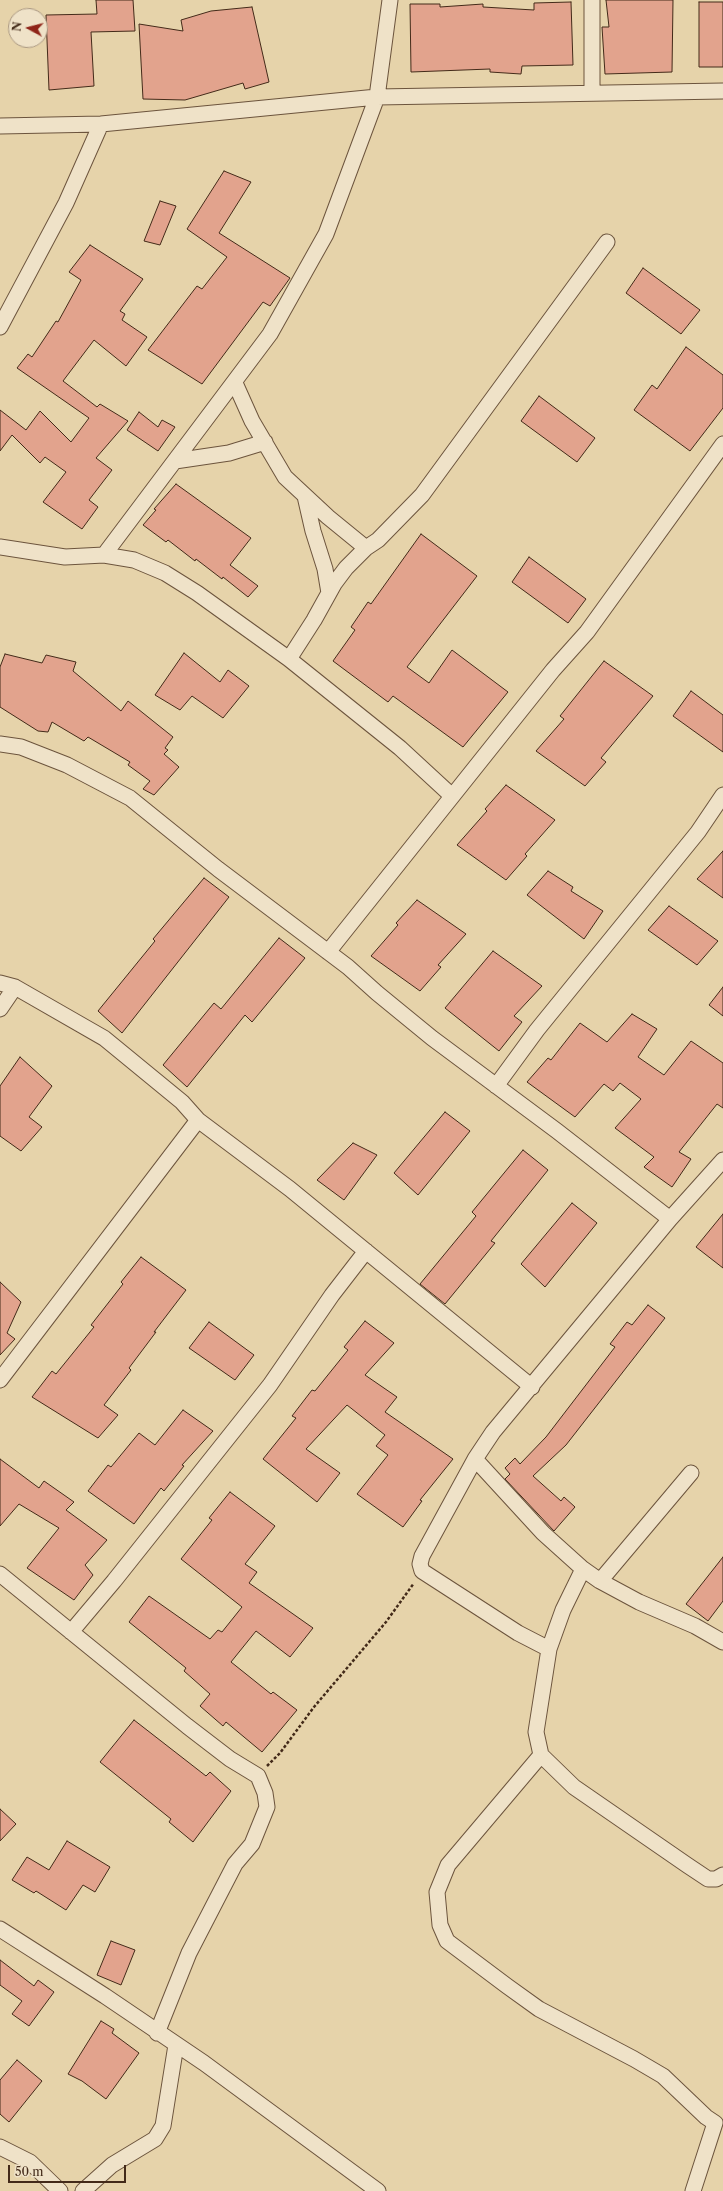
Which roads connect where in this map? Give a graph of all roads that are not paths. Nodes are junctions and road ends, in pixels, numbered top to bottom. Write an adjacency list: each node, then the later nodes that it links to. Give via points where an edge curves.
1 (390, 0): 5 (street)
2 (592, 0): 4 (street)
3 (723, 91): 4 (street)
4 (592, 93): 5 (street)
5 (377, 97): 6 (street); 10 (street, via 326,234 270,334)
6 (101, 124): 7 (street); 9 (street, via 66,204)
7 (0, 126)
8 (607, 242): 16 (street, via 422,495 378,540)
9 (0, 326)
10 (235, 383): 11 (street, via 252,421); 13 (street)
11 (265, 442): 13 (street, via 229,454); 14 (street, via 285,477)
12 (723, 444): 21 (street, via 587,632 553,670)
13 (175, 461): 17 (street)
14 (305, 496): 16 (street); 18 (street)
15 (0, 547): 17 (street, via 66,557)
16 (366, 548): 18 (street, via 346,568)
17 (104, 555): 19 (street, via 134,560 165,573)
18 (329, 593): 19 (street)
19 (289, 659): 21 (street, via 400,748)
20 (0, 744): 23 (street, via 21,747 68,765 130,798 218,869)
21 (452, 796): 23 (street)
22 (723, 796): 27 (street, via 698,832 541,1024)
23 (328, 952): 27 (street, via 432,1038)
24 (0, 983): 25 (street)
25 (15, 987): 26 (street); 28 (street, via 104,1038 182,1102)
26 (0, 1009)
27 (496, 1086): 30 (street)
28 (198, 1120): 31 (street, via 290,1189); 32 (street)
29 (723, 1160): 30 (street)
30 (670, 1219): 33 (street)
31 (366, 1251): 33 (street); 39 (street, via 270,1385)
32 (0, 1380)
33 (532, 1387): 34 (street, via 493,1432)
34 (475, 1459): 36 (street, via 543,1533); 41 (street, via 422,1556 422,1571 518,1633)
35 (691, 1473): 38 (street)
36 (583, 1569): 38 (street); 41 (street, via 563,1610)
37 (0, 1574): 39 (street)
38 (600, 1581): 40 (street, via 639,1602 696,1626)
39 (71, 1632): 45 (street, via 187,1726 230,1759 258,1776 265,1793 267,1807 261,1824 252,1844 235,1864 189,1953)
40 (723, 1642)
41 (549, 1649): 42 (street, via 536,1732)
42 (541, 1755): 43 (street, via 574,1787 708,1879); 47 (street, via 448,1865 437,1892 440,1925 447,1941 539,2009 664,2076 706,2117)
43 (723, 1875)
44 (0, 1929): 45 (street, via 105,1996)
45 (157, 2033): 46 (street)
46 (176, 2045): 50 (street, via 163,2126 155,2139 112,2165); 51 (street)
47 (719, 2125): 52 (street)
48 (0, 2147): 49 (street, via 30,2162)
49 (60, 2191)
50 (83, 2191)
51 (378, 2191)
52 (693, 2191)

